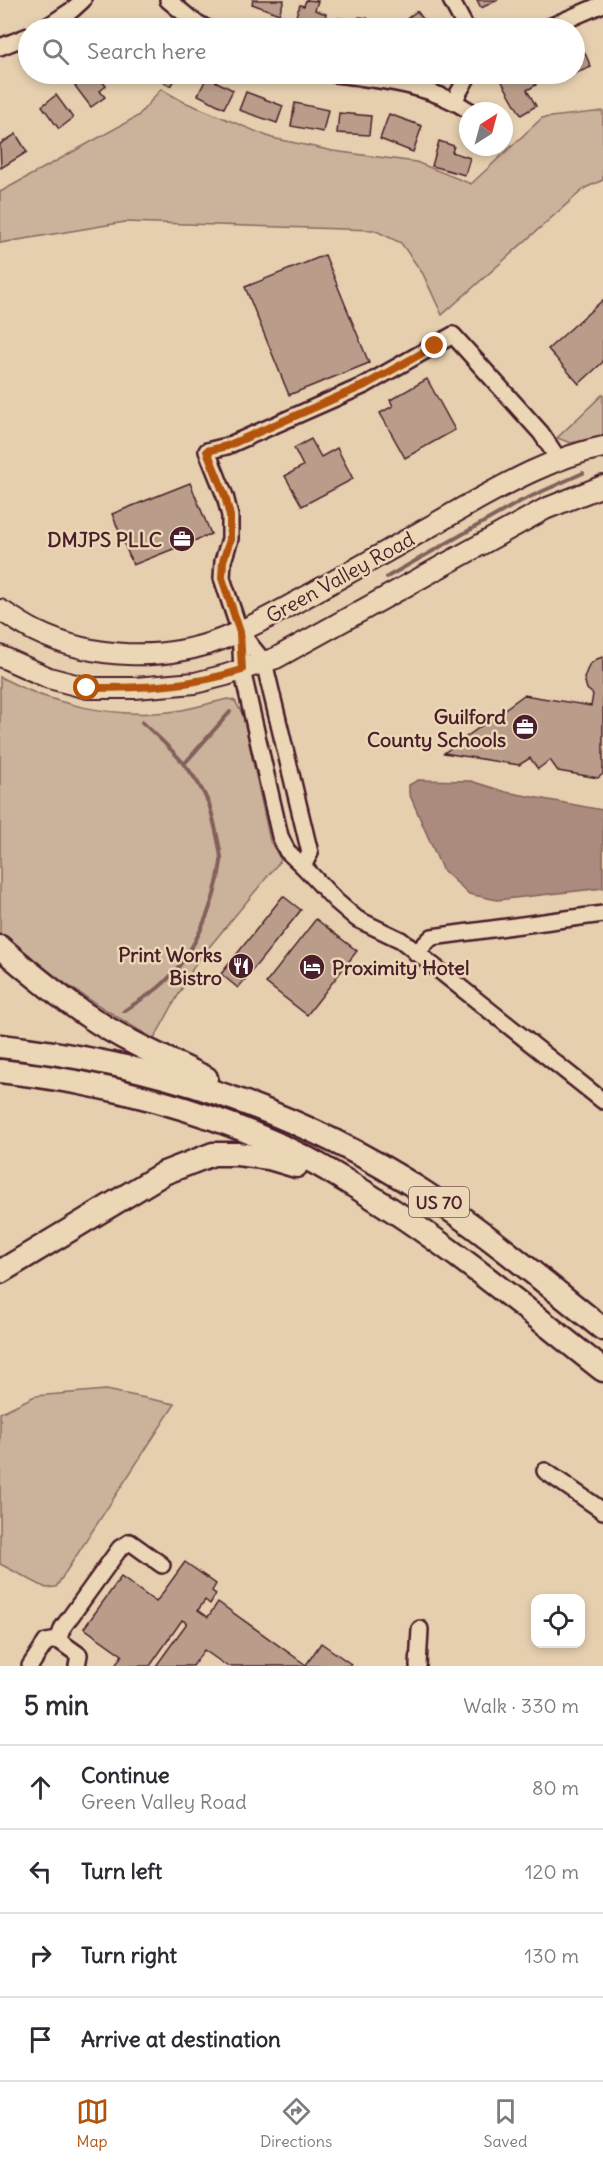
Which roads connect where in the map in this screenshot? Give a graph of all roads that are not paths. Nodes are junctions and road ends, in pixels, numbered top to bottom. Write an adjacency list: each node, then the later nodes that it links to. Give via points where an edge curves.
1 (83, 0): 5 (street)
2 (168, 0): 6 (street)
3 (452, 0): 7 (street)
4 (603, 4): 8 (street)
5 (60, 18)
6 (190, 18)
7 (461, 18)
8 (570, 18)
9 (18, 40): 10 (street)
10 (0, 47)
11 (408, 84): 13 (street)
12 (464, 84): 13 (street)
13 (454, 102): 14 (street)
14 (459, 105)
15 (603, 447): 16 (main road, Green Valley Road)
16 (559, 460): 19 (main road, Green Valley Road, via 522,475); 19 (street, via 541,434 453,335 365,385 227,446 207,451 230,516 230,540 222,578)
17 (603, 486): 21 (main road, Green Valley Road, via 545,509)
18 (0, 610): 19 (main road, Green Valley Road, via 36,632 70,644 129,654 174,652)
19 (240, 632): 21 (street); 22 (street)
20 (0, 656): 22 (main road, Green Valley Road, via 49,678 87,688 195,683)
21 (264, 662): 22 (main road, Green Valley Road); 23 (street, via 310,853)
22 (242, 670): 23 (street, via 280,836 287,851)
23 (303, 866): 26 (street, via 357,919 401,940)
24 (603, 914): 26 (street, via 432,937)
25 (0, 947): 30 (highway, via 91,1018)
26 (416, 953): 29 (street)
27 (0, 1046): 30 (highway, US 70, via 96,1061)
28 (0, 1071): 31 (highway, US 70, via 118,1092 214,1119 306,1157)
29 (603, 1101)
30 (257, 1106): 33 (highway, US 70, via 339,1142 423,1191)
31 (363, 1192): 32 (highway, via 269,1158 213,1154 164,1173); 34 (highway, US 70, via 453,1252)
32 (0, 1272)
33 (603, 1329)
34 (603, 1370)
35 (545, 1471): 36 (street)
36 (603, 1511)
37 (162, 1565): 39 (street, via 130,1542 120,1548 63,1627)
38 (420, 1629): 42 (street)
39 (58, 1640): 40 (street, via 46,1642); 41 (street, via 79,1655)
40 (30, 1666)
41 (77, 1666)
42 (418, 1666)

